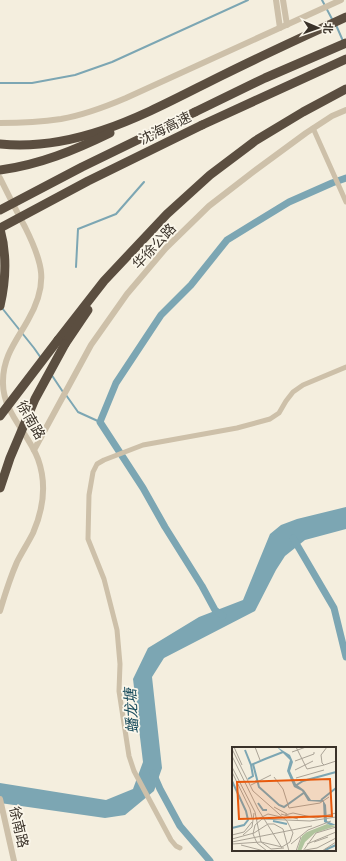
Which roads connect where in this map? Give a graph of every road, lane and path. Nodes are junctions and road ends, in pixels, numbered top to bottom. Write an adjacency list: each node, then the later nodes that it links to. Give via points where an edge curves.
1 (283, 0): 5 (street)
2 (340, 0): 5 (street)
3 (276, 2): 6 (street)
4 (346, 17): 13 (highway)
5 (287, 25): 6 (street)
6 (280, 28): 11 (street, via 95,110 63,119)
7 (346, 43): 18 (highway, 沈海高速, bridge, via 265,78)
8 (343, 60): 19 (highway, 沈海高速, bridge, via 202,125)
9 (346, 89): 21 (highway, via 255,141 210,175 167,214 104,282)
10 (346, 110): 12 (street, 华徐公路)
11 (0, 123)
12 (313, 128): 17 (street); 24 (street, 华徐公路, via 210,206 166,248 127,294 91,345)
13 (101, 134): 14 (highway, via 49,144); 15 (highway, via 67,152)
14 (0, 144)
15 (0, 170)
16 (0, 178): 24 (street, 徐南路, via 40,261 40,292 28,321 10,349 4,365 3,382 4,393 12,414)
17 (346, 202)
18 (0, 210)
19 (0, 228): 20 (highway, via 4,248 4,283)
20 (0, 306)
21 (62, 342): 23 (highway, bridge); 25 (highway, bridge, via 10,458)
22 (346, 366): 28 (street, via 298,388 286,401 280,413 270,419 143,445 97,464 93,472 88,534 104,579 115,622 119,650 119,692 128,756 171,840)
23 (0, 416)
24 (34, 450): 26 (street, 徐南路, via 42,475 42,505)
25 (0, 488)
26 (0, 611)
27 (0, 799): 29 (street, 徐南路)
28 (180, 848)
29 (14, 861)

